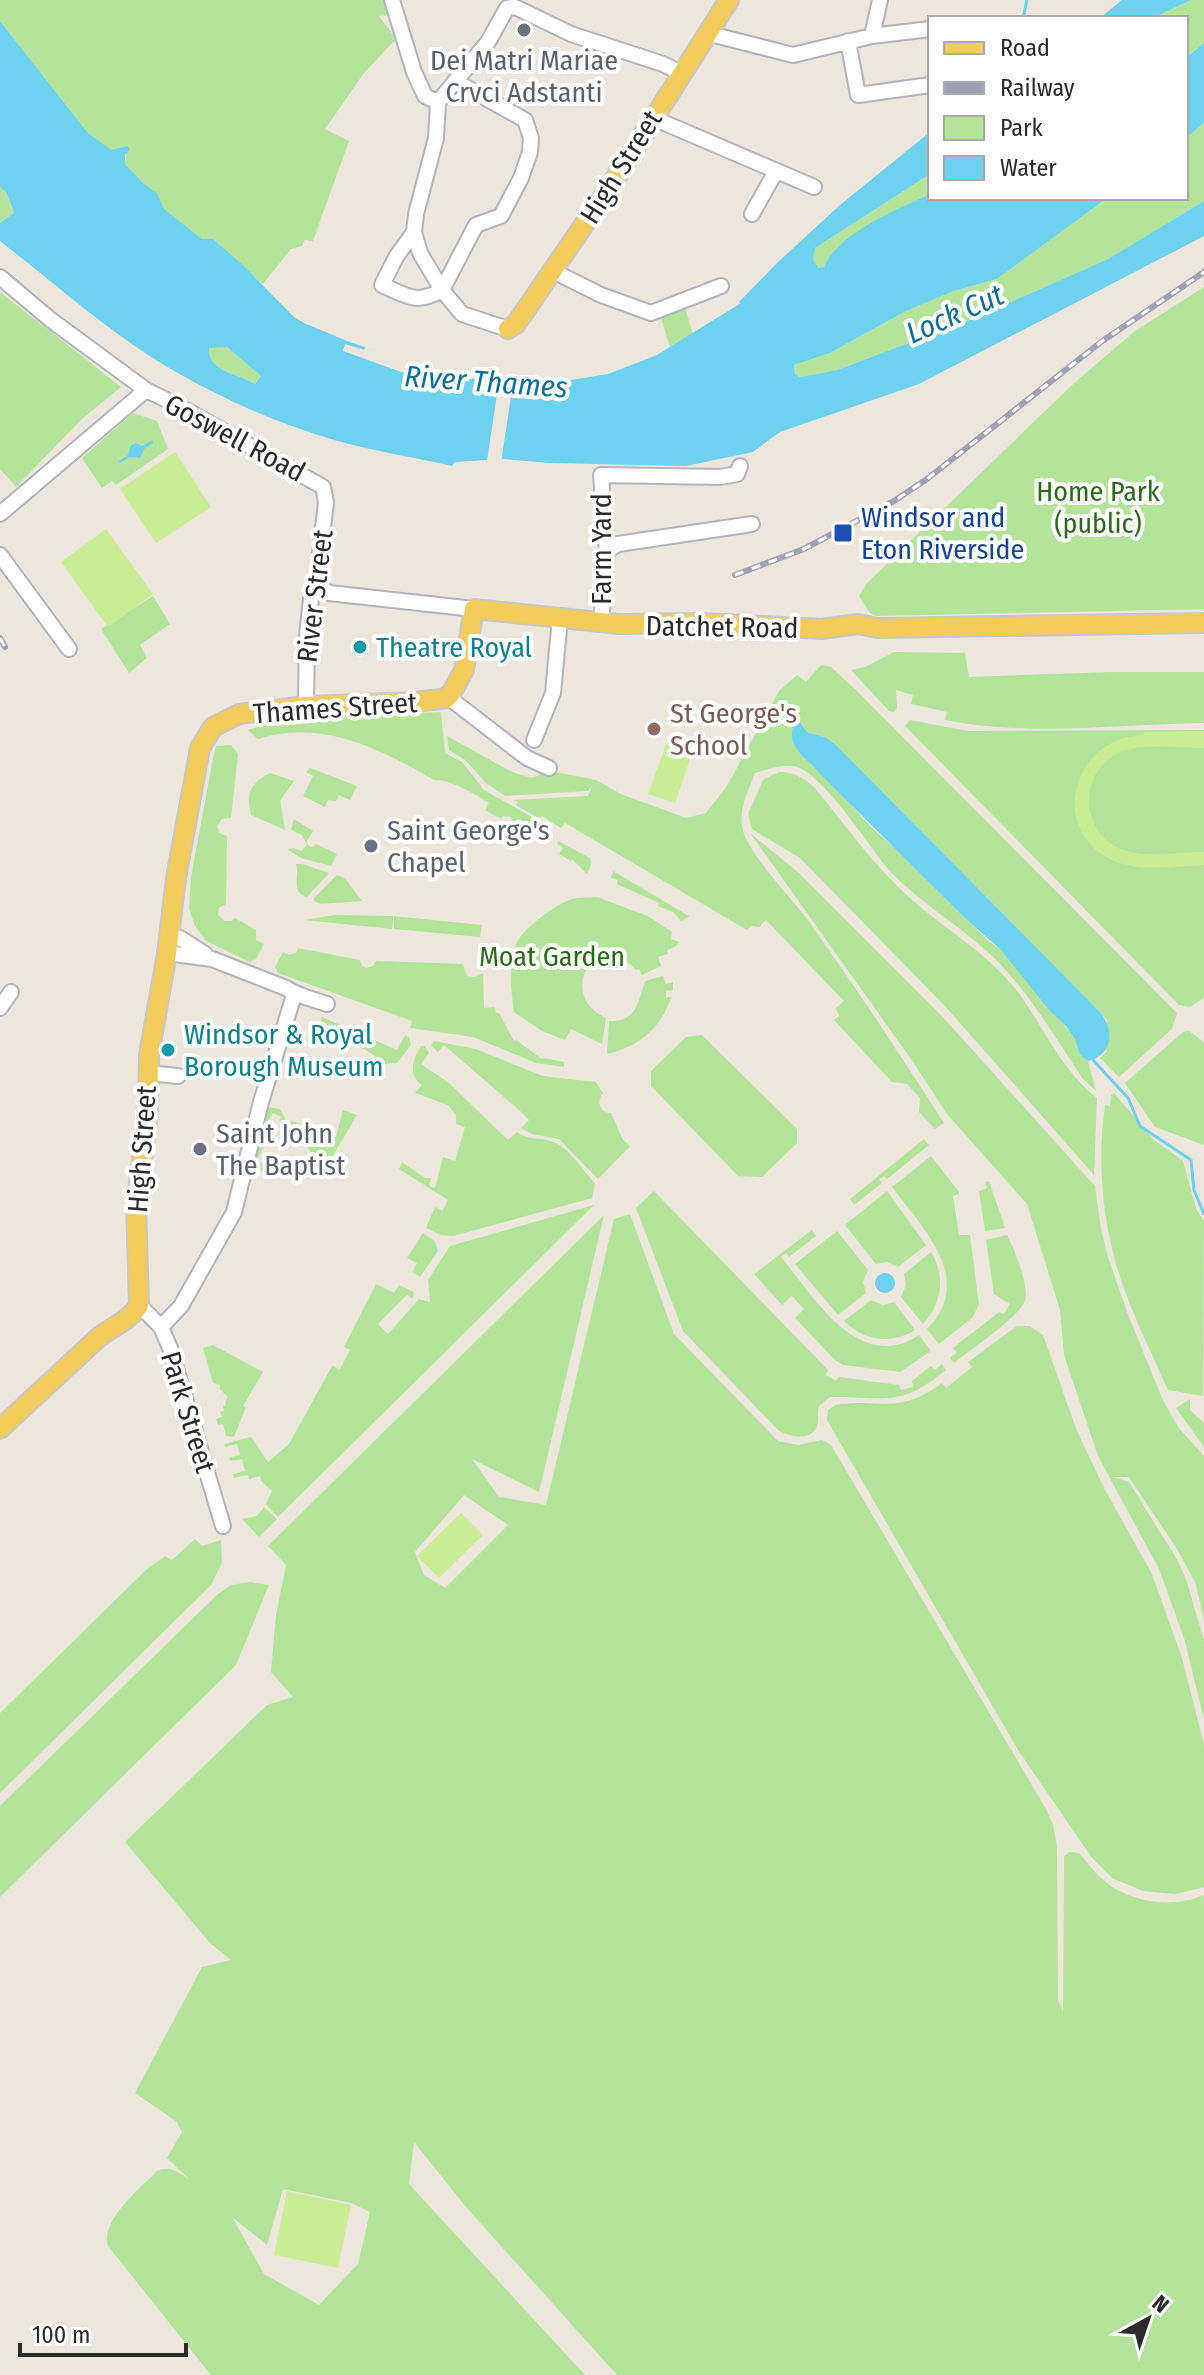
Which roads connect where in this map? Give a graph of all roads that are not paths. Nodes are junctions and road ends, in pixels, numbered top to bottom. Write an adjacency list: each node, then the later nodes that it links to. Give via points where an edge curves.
1 (392, 0): 11 (street, via 414,72 425,96)
2 (729, 0): 5 (main road, High Street)
3 (880, 0): 6 (street)
4 (928, 29): 6 (street)
5 (708, 30): 7 (street, via 793,55); 8 (main road, High Street)
6 (872, 36): 7 (street)
7 (848, 41): 10 (street, via 852,95)
8 (681, 73): 9 (street, via 571,34 515,7 507,8 488,42); 12 (main road, High Street)
9 (455, 81): 11 (street); 19 (street, via 525,120 531,138 521,178 501,216 476,225)
10 (928, 85)
11 (438, 102): 16 (street, via 436,138)
12 (653, 118): 13 (street); 17 (main road, High Street)
13 (776, 171): 14 (street); 15 (street)
14 (814, 187)
15 (752, 214)
16 (414, 232): 19 (street); 19 (street, via 382,285 416,300)
17 (553, 271): 20 (street, via 651,313); 21 (main road, High Street)
18 (0, 277): 22 (street)
19 (442, 290): 21 (street, via 462,314)
20 (713, 294)
21 (508, 329)
22 (146, 390): 24 (street, Goswell Road); 25 (street, Goswell Road)
23 (740, 466): 27 (street, Farm Yard, via 737,474 720,477 601,475)
24 (323, 487): 29 (street, River Street)
25 (0, 514)
26 (752, 524): 27 (street, via 618,544)
27 (607, 551): 32 (street, Farm Yard)
28 (0, 555): 34 (street)
29 (317, 580): 30 (street, via 329,593); 36 (street, River Street, via 307,636)
30 (474, 609): 31 (main road, Datchet Road); 35 (main road, Thames Street, via 464,670)
31 (560, 618): 32 (main road, Datchet Road); 37 (street, via 553,693)
32 (601, 622): 33 (main road, Datchet Road, via 810,629 858,624 877,628)
33 (1204, 623)
34 (69, 649)
35 (448, 697): 36 (main road, Thames Street); 38 (street, via 527,758)
36 (306, 706): 39 (main road, Thames Street, via 239,714 213,727 200,748)
37 (534, 740)
38 (549, 768)
39 (182, 852): 40 (main road, High Street)
40 (168, 944): 42 (street); 45 (main road, High Street)
41 (11, 992): 44 (street)
42 (294, 995): 43 (street); 48 (street, via 234,1212 181,1306)
43 (327, 1004)
44 (0, 1008)
45 (147, 1073): 46 (street); 47 (main road, High Street, via 148,1115 136,1205)
46 (178, 1076)
47 (139, 1305): 48 (street, Park Street); 49 (main road)
48 (161, 1327): 50 (street, Park Street)
49 (2, 1424)
50 (223, 1526)

